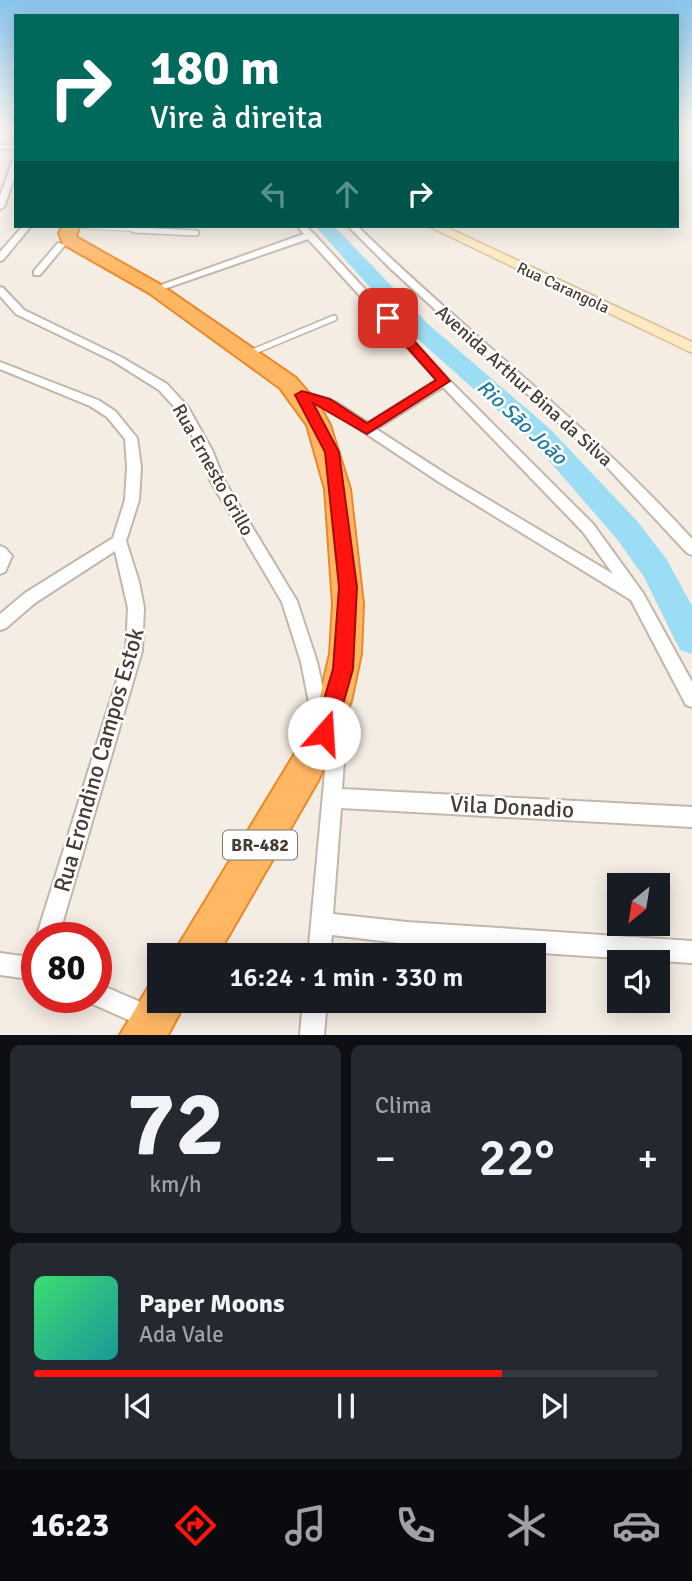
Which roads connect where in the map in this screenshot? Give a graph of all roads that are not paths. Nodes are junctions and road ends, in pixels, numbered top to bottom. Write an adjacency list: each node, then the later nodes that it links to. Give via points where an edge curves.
1 (12, 175): 2 (street)
2 (3, 207)
3 (25, 228): 13 (street)
4 (55, 228): 11 (highway, via 50,235)
5 (70, 228): 12 (highway, BR-482, via 69,240)
6 (107, 228): 10 (lane)
7 (354, 228): 25 (street, Avenida Arthur Bina da Silva, via 611,465)
8 (438, 228): 18 (street, Rua Carangola)
9 (306, 230): 15 (street); 21 (street)
10 (196, 233)
11 (61, 245): 12 (highway, BR-482); 14 (street)
12 (100, 255): 15 (highway, BR-482)
13 (0, 258)
14 (37, 273)
15 (155, 289): 19 (highway, BR-482)
16 (0, 290): 31 (street, Rua Ernesto Grillo, via 20,312 163,387 184,410 218,482 289,601 309,662)
17 (334, 318): 19 (lane)
18 (692, 348)
19 (249, 353): 22 (highway, BR-482)
20 (0, 365): 24 (street, via 94,402 123,425 131,438 134,467 132,500)
21 (444, 381): 23 (street); 28 (street, via 588,528)
22 (302, 395): 23 (street, via 326,402); 31 (highway, BR-482, via 332,452 348,587 343,669)
23 (367, 429): 28 (street)
24 (119, 541): 29 (street, via 30,598); 34 (street, Rua Erondino Campos Estok, via 139,620 134,651)
25 (692, 549)
26 (0, 552): 27 (street, via 5,562)
27 (0, 568)
28 (638, 597): 30 (street)
29 (0, 623)
30 (692, 699)
31 (324, 733): 32 (street, Rua Ernesto Grillo, via 335,761); 36 (highway, BR-482)
32 (332, 798): 33 (street, Vila Donadio); 35 (street, Rua Ernesto Grillo)
33 (692, 817)
34 (52, 922)
35 (321, 923): 37 (street, Rua Ernesto Grillo); 38 (street)
36 (201, 943)
37 (320, 943)
38 (692, 952)
39 (0, 964): 40 (street)
40 (21, 967)
41 (112, 1001): 43 (street)
42 (314, 1013): 44 (street)
43 (153, 1018)
44 (312, 1035)

